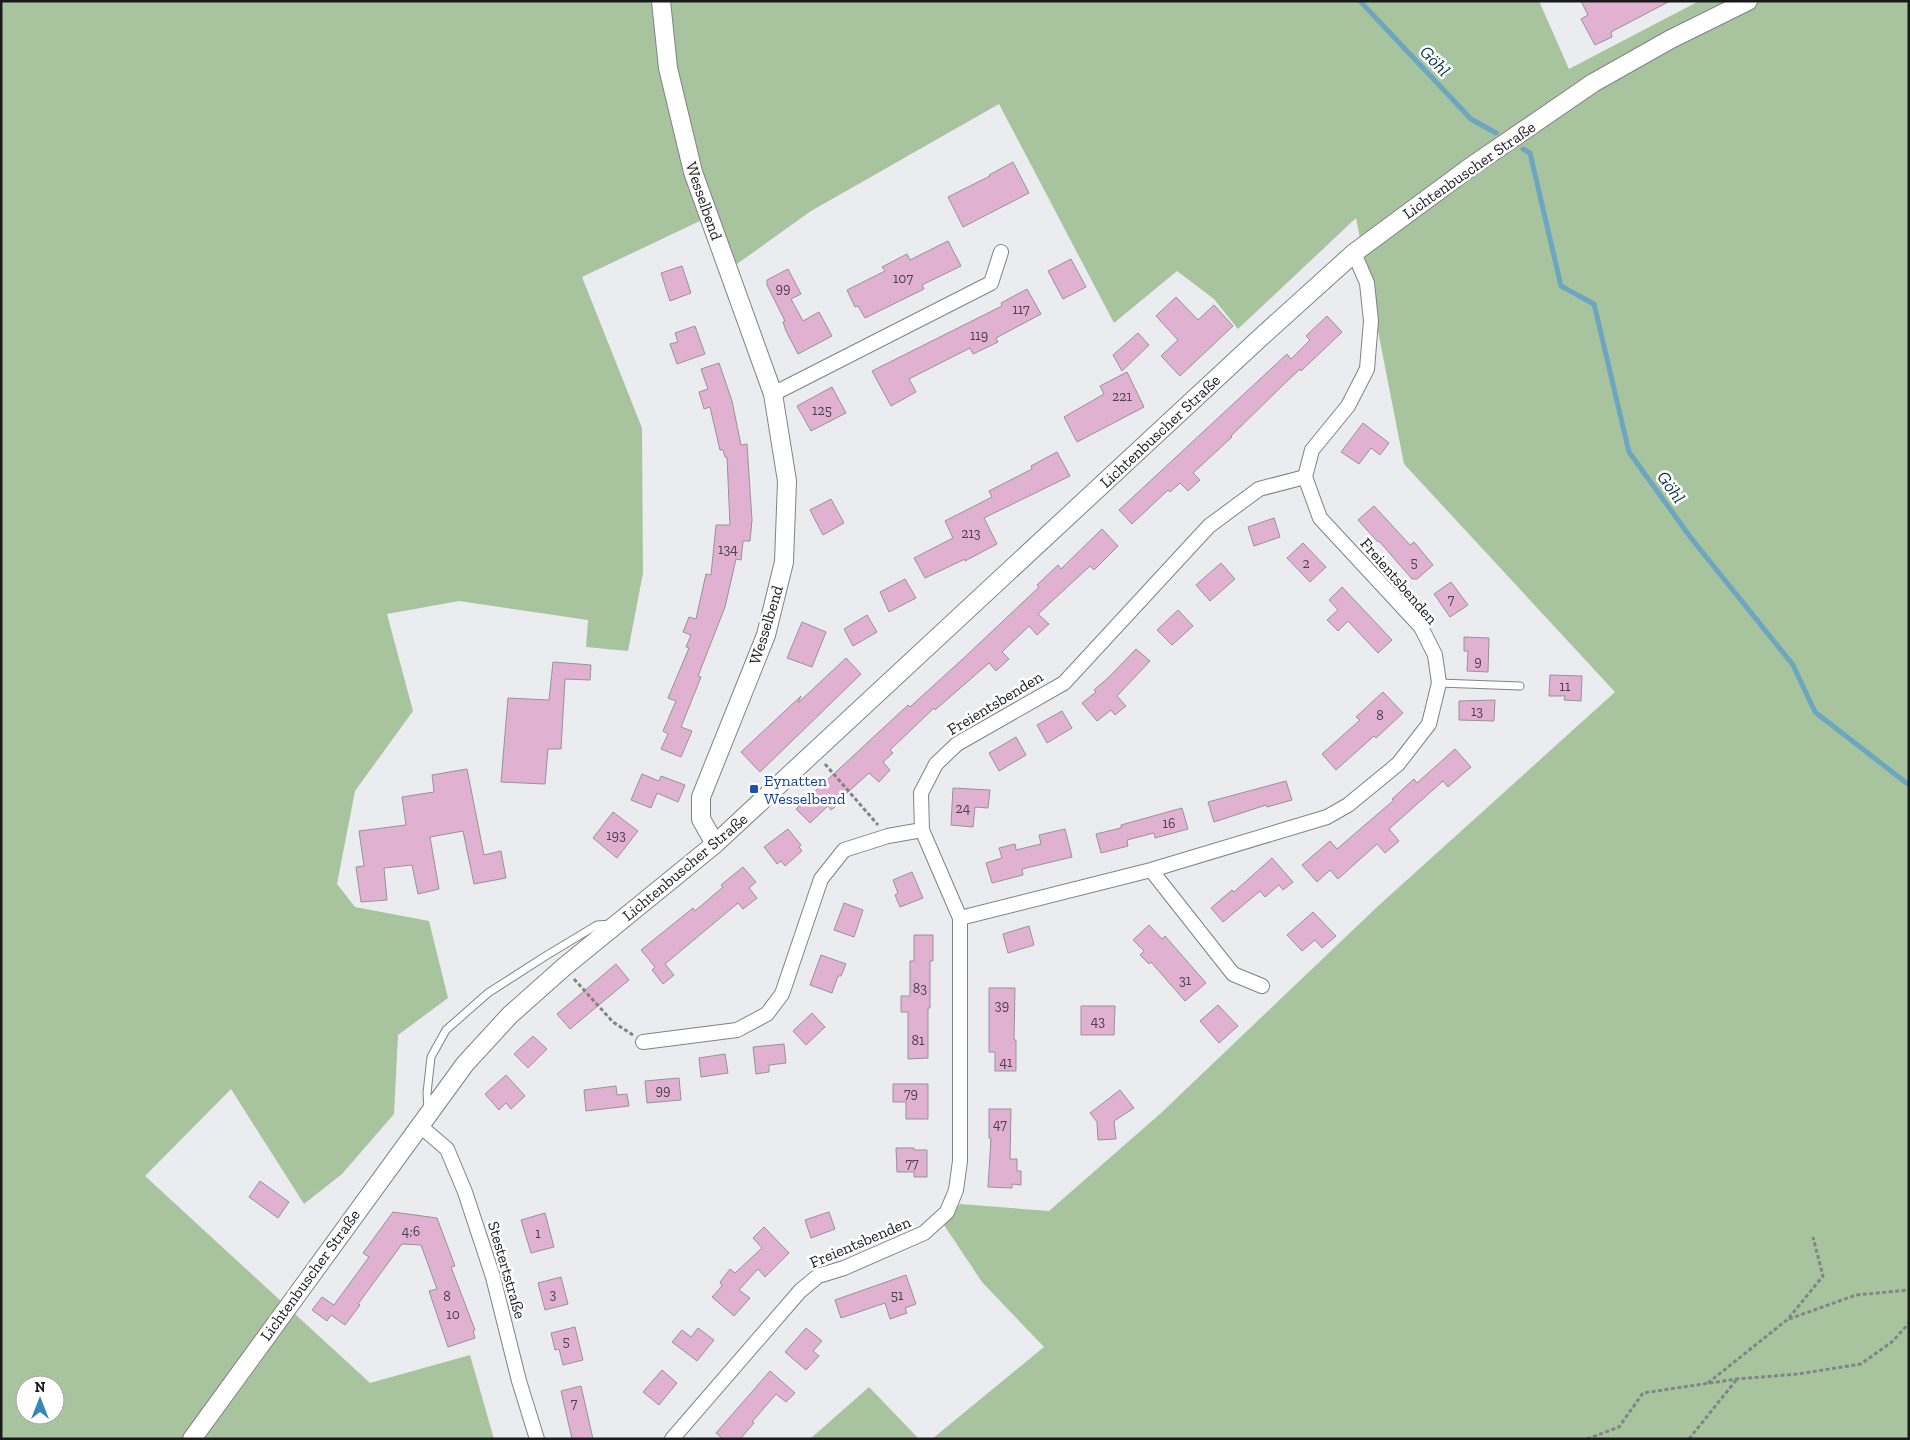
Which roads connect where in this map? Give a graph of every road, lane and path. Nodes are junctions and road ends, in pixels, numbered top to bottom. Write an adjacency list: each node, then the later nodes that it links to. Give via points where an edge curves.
1 (661, 1): 5 (street, Wesselbend, via 668,68 693,172)
2 (1748, 1): 4 (street, Lichtenbuscher Straße, via 1671,38 1593,83 1469,168)
3 (1001, 252): 5 (street, via 992,284)
4 (1354, 253): 6 (street, via 1367,283 1371,322 1367,369 1348,406 1312,450); 9 (street, Lichtenbuscher Straße)
5 (773, 394): 12 (street, Wesselbend, via 788,481 784,562 766,635 701,798 701,819)
6 (1305, 476): 7 (street, Freientsbenden, via 1320,518 1421,627 1435,655); 10 (street, Freientsbenden, via 1259,489 1209,526 1064,683 957,744 936,764 922,793)
7 (1439, 683): 8 (lane); 13 (street, Freientsbenden, via 1429,724 1415,743 1398,764 1348,805 1327,817)
8 (1520, 686)
9 (814, 752): 11 (path); 12 (street, Lichtenbuscher Straße)
10 (922, 830): 11 (street); 14 (street, Freientsbenden)
11 (888, 836): 18 (street, via 844,850 821,879 782,994 767,1014 737,1030)
12 (715, 844): 15 (street, Lichtenbuscher Straße)
13 (1151, 870): 14 (street, Freientsbenden); 17 (street, via 1233,974)
14 (960, 918): 28 (street, Freientsbenden, via 960,1161 956,1190 947,1212 924,1233 818,1276 800,1291)
15 (618, 923): 16 (street, Lichtenbuscher Straße); 19 (lane, Lichtenbuscher Straße, via 597,925 544,957 488,993 446,1030 431,1057)
16 (564, 967): 18 (path, via 613,1022); 19 (street, Lichtenbuscher Straße, via 510,1015 465,1064)
17 (1262, 986)
18 (643, 1042)
19 (424, 1119): 26 (street, Lichtenbuscher Straße); 27 (street, Stestertstraße, via 448,1148 465,1192 494,1277 519,1381)
20 (1813, 1237): 22 (path, via 1823,1276)
21 (1909, 1290): 22 (path, via 1856,1295)
22 (1788, 1319): 25 (path)
23 (1909, 1323): 24 (path, via 1892,1341 1861,1364)
24 (1737, 1379): 25 (path); 30 (path)
25 (1708, 1383): 29 (path, via 1643,1393 1619,1427)
26 (192, 1439)
27 (537, 1439)
28 (672, 1439)
29 (1587, 1439)
30 (1689, 1439)

